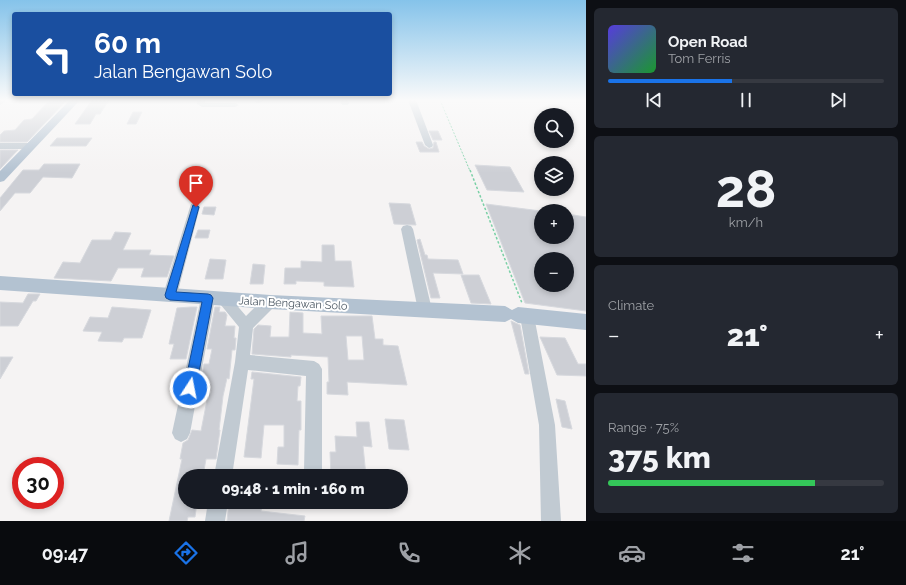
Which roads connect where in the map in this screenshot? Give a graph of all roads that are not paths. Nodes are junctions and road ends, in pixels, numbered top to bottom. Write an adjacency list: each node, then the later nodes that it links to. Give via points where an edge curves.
1 (52, 124): 5 (main road)
2 (421, 124): 3 (street)
3 (429, 145)
4 (0, 146): 5 (street)
5 (31, 146): 6 (main road)
6 (0, 178)
7 (196, 207): 10 (street)
8 (407, 229): 13 (street)
9 (0, 283): 10 (main road, Jalan Bengawan Solo)
10 (170, 295): 11 (main road, Jalan Bengawan Solo)
11 (215, 299): 12 (main road, Jalan Bengawan Solo); 16 (street); 18 (street)
12 (270, 302): 13 (main road, Jalan Bengawan Solo); 16 (street)
13 (425, 310): 14 (main road, Jalan Bengawan Solo)
14 (517, 315): 15 (main road, Jalan Bengawan Solo); 23 (street, via 536,360 547,425)
15 (586, 322)
16 (246, 325): 17 (street)
17 (242, 362): 19 (street); 20 (street, via 314,369)
18 (181, 433)
19 (224, 469)
20 (312, 469)
21 (217, 509): 22 (street)
22 (215, 521)
23 (551, 521)

